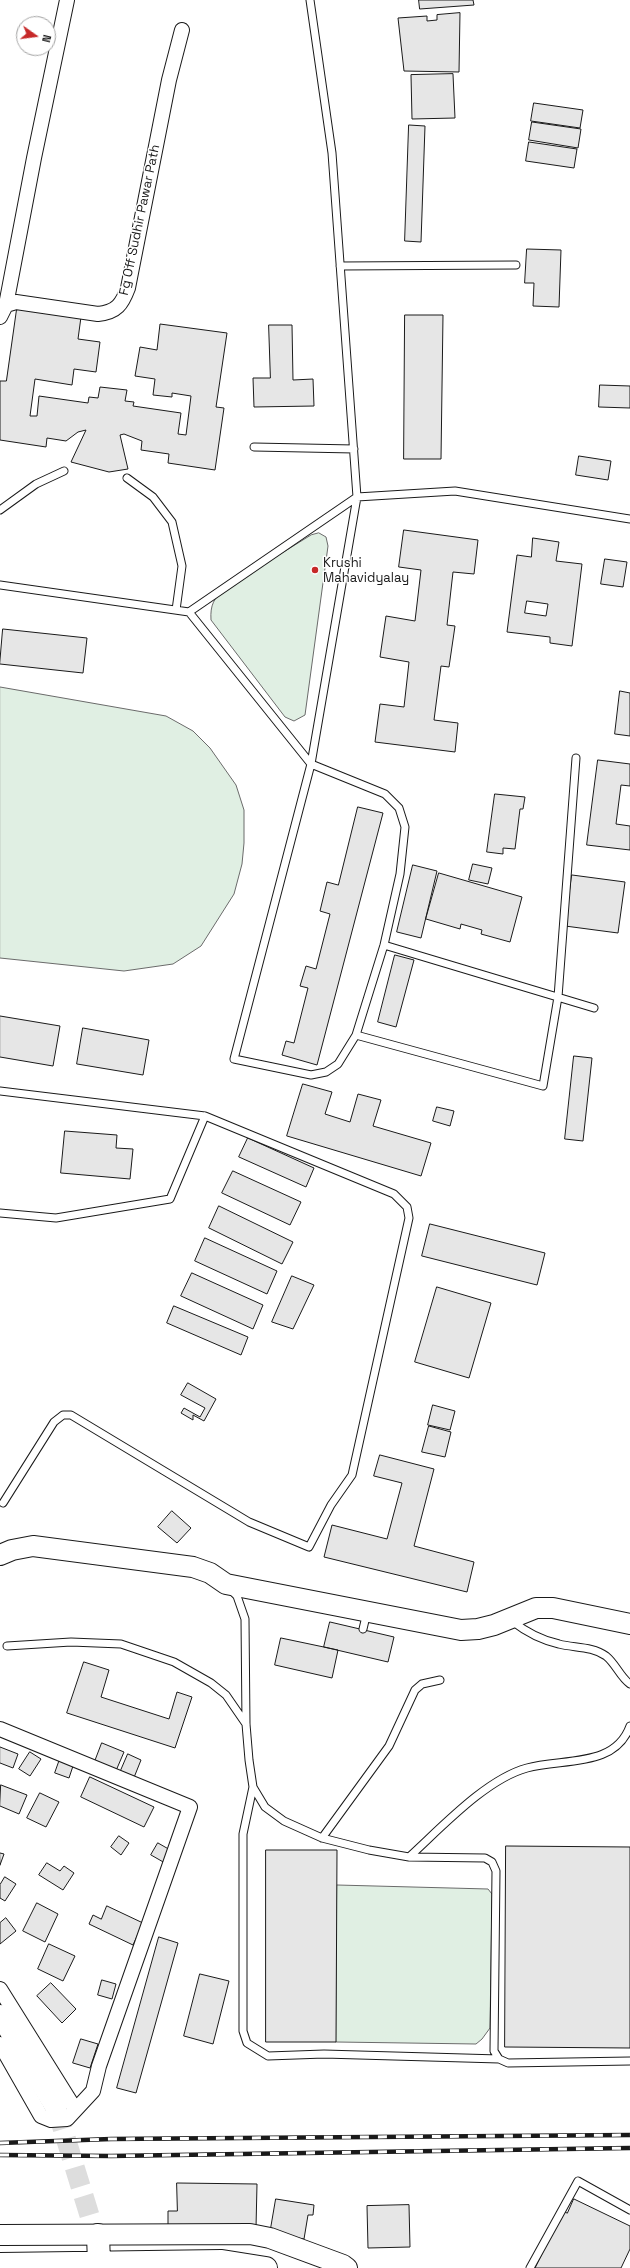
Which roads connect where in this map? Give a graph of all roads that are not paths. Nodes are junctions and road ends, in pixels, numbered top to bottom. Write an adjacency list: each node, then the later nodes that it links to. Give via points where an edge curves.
1 (67, 0): 6 (street)
2 (310, 0): 5 (lane, via 332,153)
3 (182, 30): 6 (street, Fg Off Sudhir Pawar Path, via 169,80 128,288 121,305 110,313 98,314 16,302)
4 (516, 265): 5 (lane)
5 (340, 266): 8 (lane)
6 (3, 311)
7 (254, 448): 8 (lane)
8 (354, 449): 11 (lane)
9 (64, 471): 12 (lane, via 36,484)
10 (127, 478): 15 (lane, via 153,497 172,522 182,566)
11 (357, 497): 13 (lane, via 456,491); 16 (lane); 18 (lane)
12 (0, 510)
13 (630, 519)
14 (0, 585): 15 (lane)
15 (176, 610): 16 (lane)
16 (189, 612): 18 (lane)
17 (576, 758): 20 (lane)
18 (311, 764): 19 (lane, via 385,794 399,808 405,827 401,866); 22 (lane, via 234,1059 311,1075 326,1072 338,1064)
19 (384, 946): 20 (lane); 22 (lane)
20 (558, 997): 21 (lane); 22 (lane, via 542,1086)
21 (594, 1008)
22 (356, 1035)
23 (0, 1091): 24 (lane)
24 (205, 1116): 25 (lane, via 170,1199 56,1218); 26 (lane, via 394,1194 407,1207 409,1218 352,1475 331,1505 309,1547 249,1522 76,1417 64,1415 54,1422)
25 (0, 1213)
26 (3, 1503)
27 (0, 1555): 28 (street, via 33,1546 193,1567 210,1573)
28 (226, 1584): 29 (street); 36 (lane, via 237,1596 245,1620)
29 (368, 1610): 30 (street, via 461,1630 483,1628); 32 (lane)
30 (509, 1618): 31 (street, via 536,1608 554,1608); 35 (lane, via 541,1639 591,1649 606,1656)
31 (630, 1624)
32 (363, 1630)
33 (7, 1646): 36 (lane, via 71,1642 121,1644 174,1662 211,1683 226,1695)
34 (440, 1680): 40 (lane, via 422,1684 415,1690 389,1746)
35 (630, 1684)
36 (246, 1724): 39 (lane)
37 (630, 1726): 41 (lane, via 626,1737 614,1750 598,1756 527,1768 508,1775 485,1790)
38 (0, 1729): 47 (street, via 190,1807 99,2066 93,2091)
39 (253, 1787): 40 (lane, via 265,1807 284,1822); 45 (lane, via 243,1834 243,2031 247,2043 268,2056 324,2054)
40 (322, 1838): 41 (lane)
41 (409, 1857): 45 (lane, via 485,1858 492,1862 496,1871 494,2051)
42 (0, 1989): 47 (street)
43 (0, 2015): 47 (street)
44 (0, 2044): 47 (street, via 41,2116 51,2120 67,2119)
45 (499, 2059): 46 (lane, via 508,2063)
46 (630, 2061)
47 (66, 2110)
48 (630, 2210): 59 (lane, via 578,2181)
49 (0, 2235): 50 (street)
50 (98, 2235): 54 (highway); 56 (street, via 250,2234 270,2238)
51 (125, 2244): 58 (street, via 251,2245 265,2247)
52 (62, 2245): 53 (street)
53 (0, 2246)
54 (99, 2263): 55 (highway); 57 (highway, via 222,2261)
55 (0, 2264)
56 (347, 2267)
57 (266, 2268)
58 (322, 2268)
59 (530, 2268)

